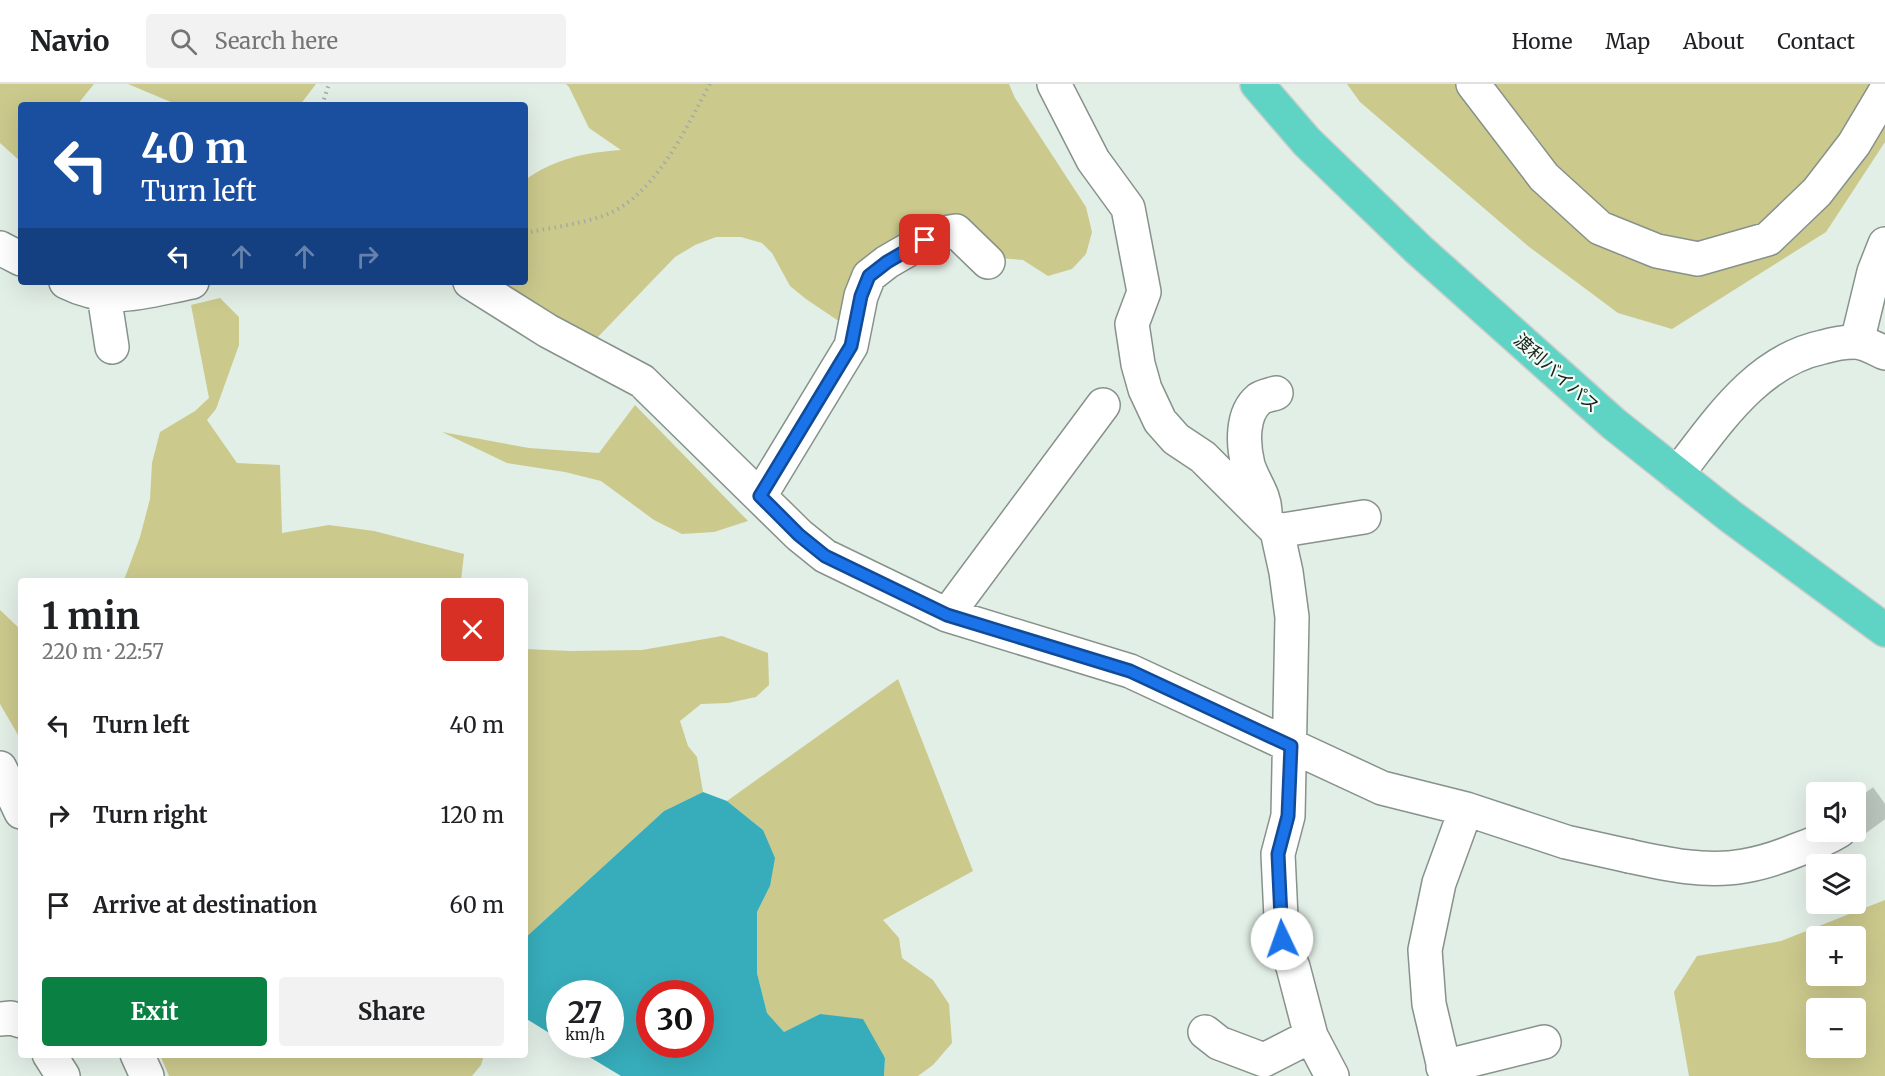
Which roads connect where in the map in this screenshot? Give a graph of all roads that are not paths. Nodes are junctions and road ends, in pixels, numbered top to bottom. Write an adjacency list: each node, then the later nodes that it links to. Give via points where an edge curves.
1 (1054, 84): 20 (street, via 1093,160 1128,208 1144,292 1132,324 1138,364 1160,421)
2 (1257, 84): 17 (highway, 渡利バイパス, via 1307,142 1418,249 1614,424)
3 (1473, 84): 4 (street, via 1544,177 1600,228 1657,251 1698,260 1768,239 1817,192 1854,144)
4 (1885, 92)
5 (1885, 244): 14 (street, via 1874,273)
6 (0, 248): 7 (street)
7 (18, 257)
8 (988, 262): 18 (street, via 956,231 925,240 869,276 851,346)
9 (72, 285): 12 (street)
10 (174, 285): 12 (street, via 140,294)
11 (475, 285): 18 (street, via 548,331 642,381)
12 (104, 295): 13 (street)
13 (112, 347)
14 (1871, 347): 17 (street, via 1808,350 1761,375 1723,415)
15 (1276, 393): 20 (street, via 1260,398 1250,409 1244,430 1248,465)
16 (1103, 405): 21 (street)
17 (1677, 474): 22 (highway, 渡利バイパス)
18 (760, 496): 21 (street, via 825,556)
19 (1364, 517): 20 (street)
20 (1271, 524): 23 (street, via 1286,572 1292,617)
21 (947, 615): 23 (street, via 1130,671)
22 (1885, 630)
23 (1291, 746): 26 (street, via 1382,788); 31 (street, via 1288,816 1278,854 1282,939)
24 (0, 768): 25 (street)
25 (18, 806)
26 (1466, 809): 27 (street, via 1566,842 1668,865 1743,867); 35 (street, via 1439,884 1425,950 1429,1004)
27 (1817, 842)
28 (0, 1019): 29 (street)
29 (18, 1020)
30 (1204, 1032): 31 (street, via 1219,1043 1264,1060)
31 (1311, 1036): 38 (street)
32 (1544, 1042): 35 (street)
33 (51, 1058): 36 (street)
34 (139, 1058): 37 (street)
35 (1445, 1072)
36 (63, 1076)
37 (147, 1076)
38 (1332, 1076)

